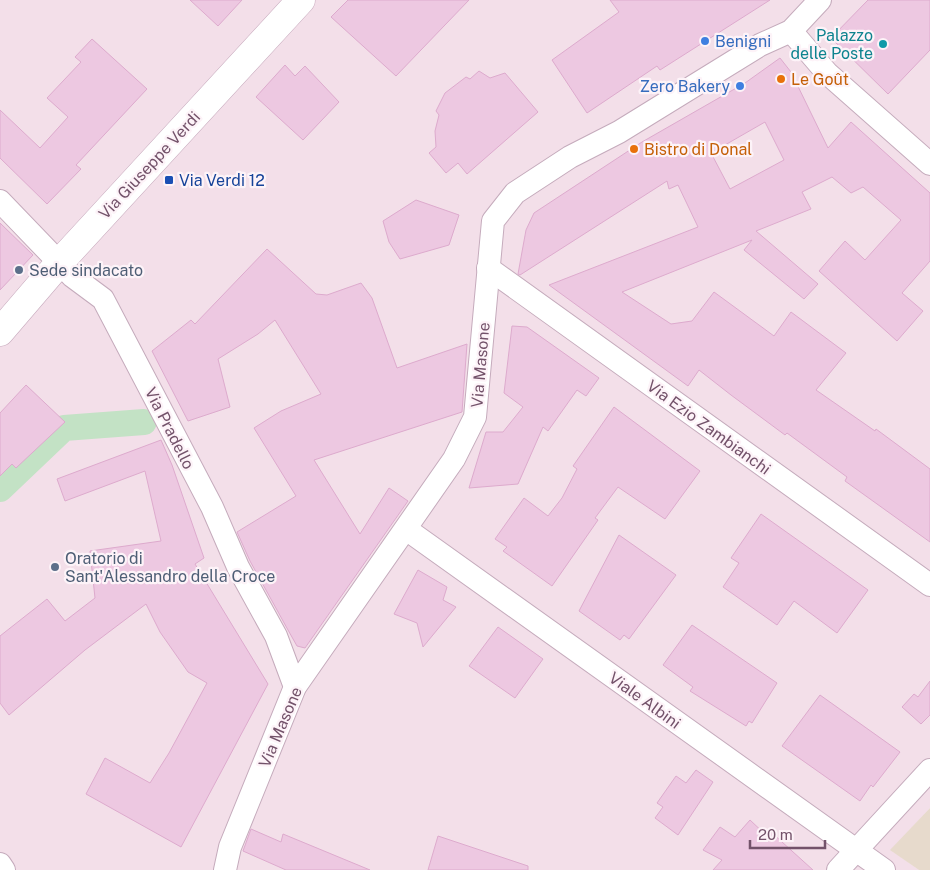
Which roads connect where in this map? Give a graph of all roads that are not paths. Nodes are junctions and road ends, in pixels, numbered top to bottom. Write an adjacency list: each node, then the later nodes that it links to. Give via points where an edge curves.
1 (301, 0): 6 (street, Via Giuseppe Verdi)
2 (820, 0): 3 (street, Via Masone)
3 (791, 31): 4 (street, via 827,73); 7 (street, Via Masone, via 760,45 515,193 493,221)
4 (930, 164)
5 (0, 201): 6 (street, Via Pradello)
6 (60, 262): 8 (street, Via Giuseppe Verdi); 11 (street, Via Pradello, via 72,276 103,299 276,636)
7 (488, 268): 9 (street, Via Masone, via 475,416 454,460); 10 (street, Via Ezio Zambianchi)
8 (0, 332)
9 (406, 529): 11 (street, Via Masone); 13 (street, Viale Albini)
10 (930, 585)
11 (295, 687): 16 (street, Via Masone, via 230,847)
12 (930, 770): 13 (street)
13 (856, 850): 17 (street); 18 (street, Viale Albini)
14 (0, 864): 15 (street)
15 (4, 870)
16 (225, 870)
17 (838, 870)
18 (884, 870)

